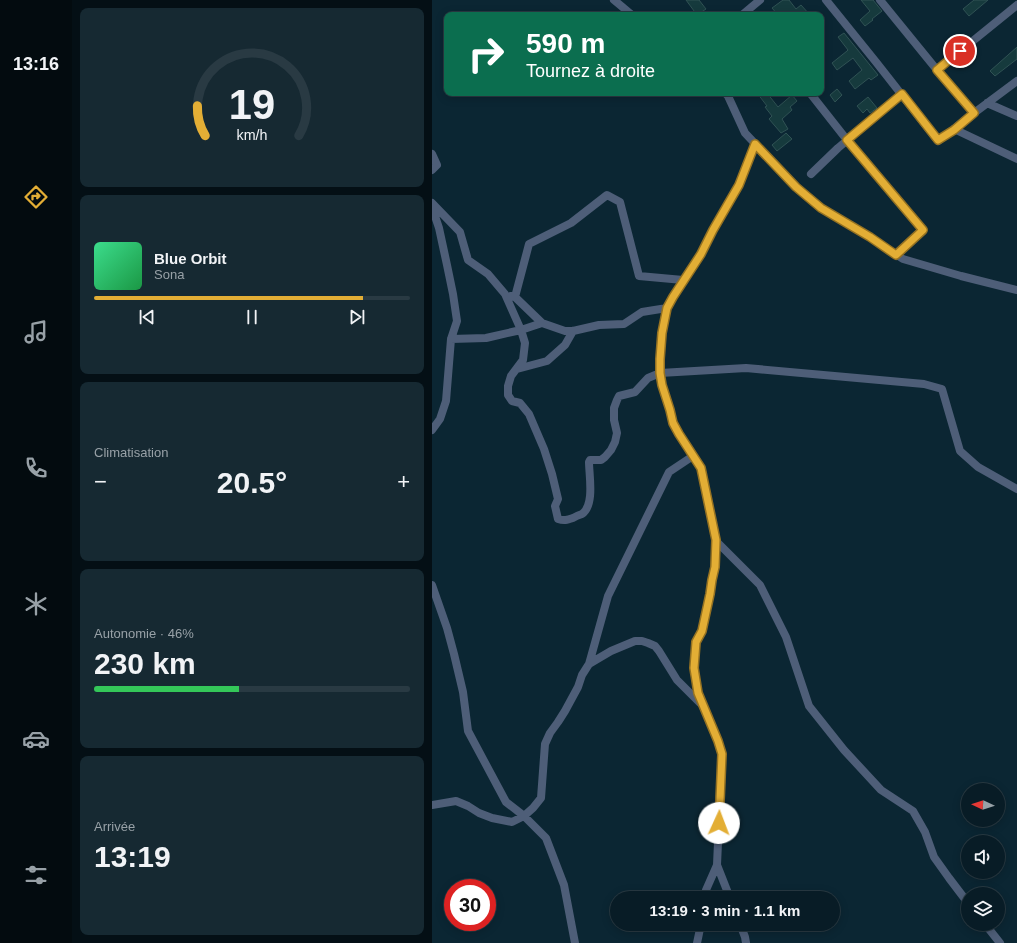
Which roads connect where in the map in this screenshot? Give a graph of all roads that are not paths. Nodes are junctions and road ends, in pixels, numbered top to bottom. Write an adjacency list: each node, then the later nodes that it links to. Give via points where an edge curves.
1 (614, 0): 6 (street)
2 (760, 0): 7 (street)
3 (826, 0): 10 (street)
4 (880, 0): 8 (street)
5 (1017, 5): 8 (street)
6 (628, 12)
7 (747, 12)
8 (937, 70): 14 (street)
9 (1017, 80): 13 (street)
10 (902, 94): 16 (street, via 938,140); 17 (street)
11 (728, 96): 18 (street, via 745,133)
12 (812, 96): 17 (street)
13 (987, 103): 14 (street); 15 (street)
14 (974, 113): 16 (street)
15 (1017, 116)
16 (954, 130): 20 (street)
17 (847, 140): 22 (street); 25 (street, via 923,230)
18 (755, 144): 25 (street, via 796,187 821,208); 26 (street, via 739,185)
19 (432, 154): 21 (street, via 437,165)
20 (1017, 159)
21 (432, 170)
22 (811, 174)
23 (432, 203): 28 (street, via 460,232 468,260 488,274)
24 (432, 207): 34 (street, via 453,294 457,322)
25 (896, 255): 27 (street, via 961,276)
26 (684, 280): 29 (street, via 639,276 620,202 607,195 571,223 529,244); 30 (street)
27 (1017, 290)
28 (506, 294): 29 (street); 32 (street)
29 (515, 297): 31 (street)
30 (667, 308): 33 (street, via 642,312 624,324 600,325); 36 (street, via 662,333)
31 (542, 323): 32 (street); 33 (street, via 564,331)
32 (521, 330): 34 (street, via 486,338); 35 (street, via 525,343 523,360)
33 (573, 331): 35 (street, via 565,345 547,361)
34 (451, 339): 37 (street, via 446,401 440,419)
35 (517, 369): 36 (street, via 511,376 508,395 512,401 520,403 529,414 552,474 558,499 556,513 562,521 583,513 587,506 590,498 589,462 605,457 615,442 616,400 619,396 634,392 648,378)
36 (660, 373): 38 (street, via 673,423); 39 (street, via 746,368 924,384 942,389 960,451 978,467)
37 (432, 430)
38 (693, 456): 40 (street, via 701,468); 42 (street, via 669,472 640,529 608,596)
39 (1017, 489)
40 (716, 540): 43 (street, via 710,594 702,631 696,642 694,668); 49 (street, via 760,585 786,637 808,706 881,790 913,811 925,832 934,857)
41 (432, 584): 45 (street, via 454,654 463,692 468,731 506,802)
42 (589, 664): 43 (street, via 611,651 636,641 648,643 655,646 677,680); 45 (street, via 565,712 545,744 542,798)
43 (702, 704): 46 (street, via 722,754)
44 (432, 805): 45 (street, via 456,801 492,818 512,822)
45 (524, 816): 53 (street, via 546,838 564,885)
46 (717, 865): 47 (street); 48 (street)
47 (706, 891)
48 (727, 891)
49 (961, 894)
50 (700, 931): 54 (street)
51 (743, 931): 55 (street)
52 (991, 931): 56 (street)
53 (575, 943)
54 (697, 943)
55 (746, 943)
56 (1000, 943)

